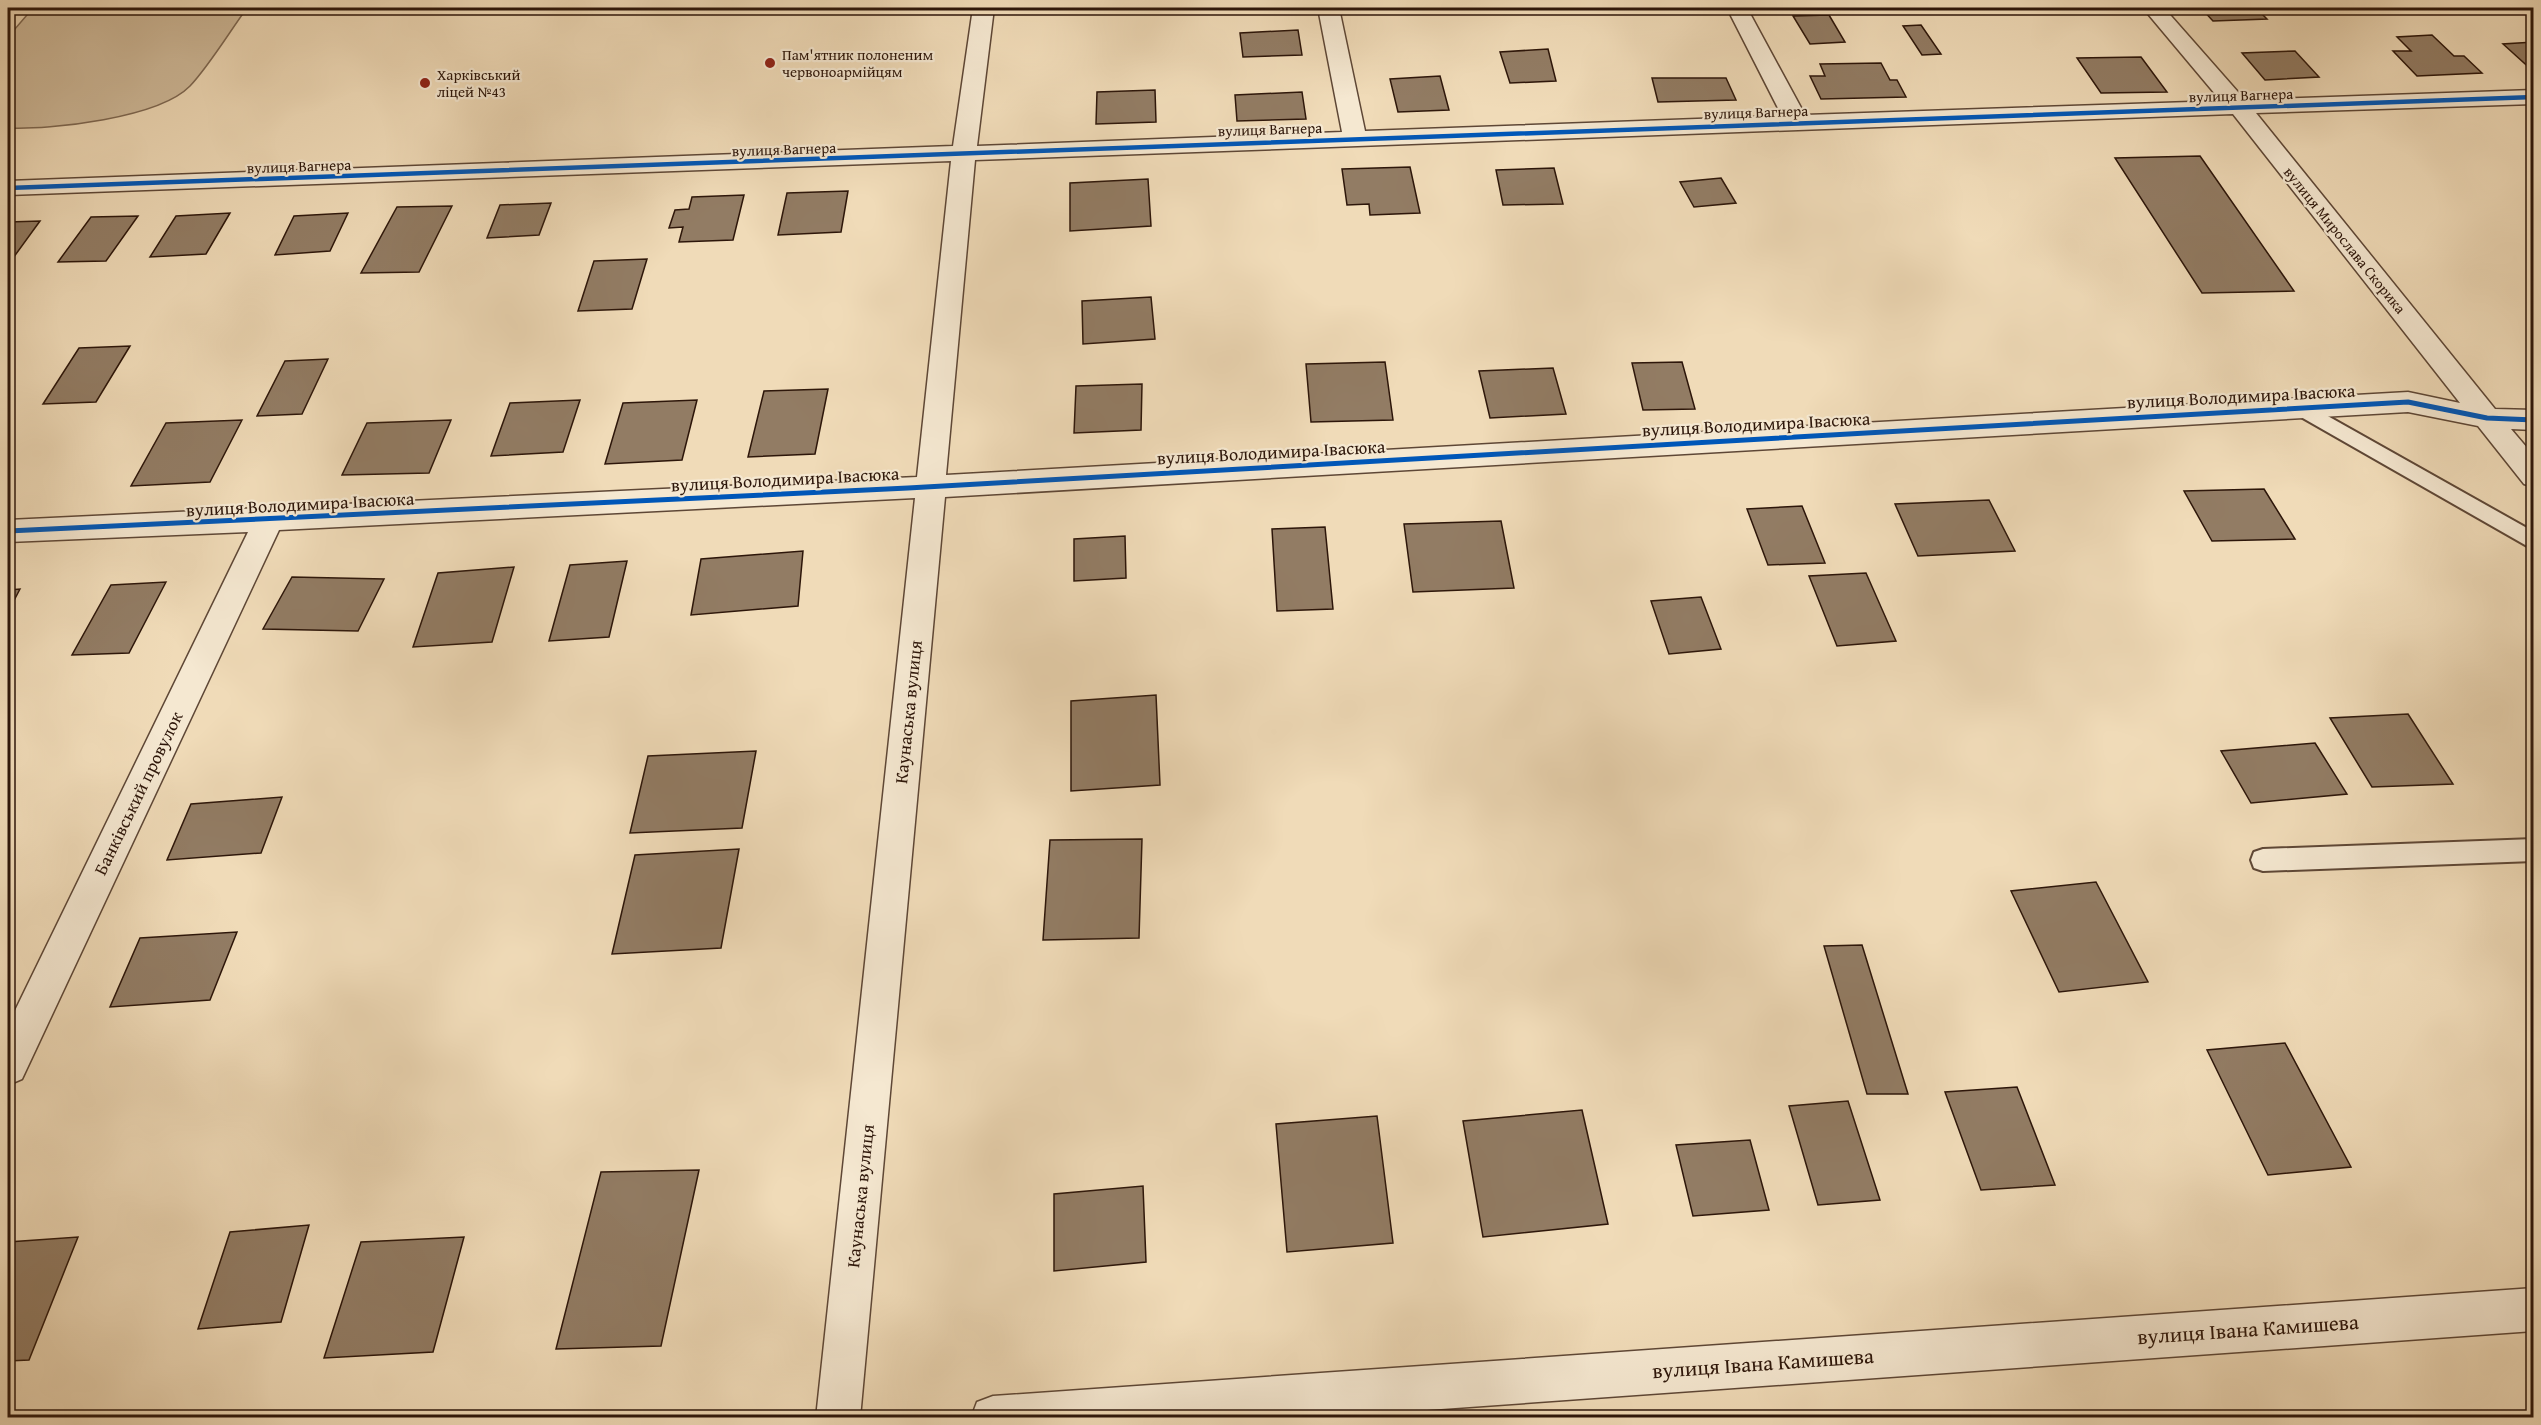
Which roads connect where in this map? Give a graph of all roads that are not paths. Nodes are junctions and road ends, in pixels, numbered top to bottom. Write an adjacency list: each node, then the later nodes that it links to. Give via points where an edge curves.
1 (983, 8): 9 (street, Каунаська вулиця)
2 (1328, 8): 8 (street)
3 (1737, 8): 7 (street)
4 (2153, 8): 6 (street, вулиця Мирослава Скорика)
5 (2534, 97): 6 (street, вулиця Вагнера)
6 (2239, 107): 7 (street, вулиця Вагнера); 12 (street, вулиця Мирослава Скорика)
7 (1797, 122): 8 (street, вулиця Вагнера)
8 (1355, 137): 9 (street, вулиця Вагнера)
9 (964, 154): 10 (street, вулиця Вагнера); 15 (street, Каунаська вулиця)
10 (8, 188)
11 (2301, 408): 12 (street, вулиця Володимира Івасюка, via 2408,402); 15 (street, вулиця Володимира Івасюка); 18 (lane)
12 (2487, 418): 13 (street, вулиця Володимира Івасюка); 14 (street, вулиця Мирослава Скорика)
13 (2534, 420)
14 (2534, 477)
15 (930, 486): 16 (street, вулиця Володимира Івасюка); 23 (street, Каунаська вулиця)
16 (268, 521): 17 (street, вулиця Володимира Івасюка); 21 (street, Банківський провулок)
17 (8, 531)
18 (2534, 542)
19 (2534, 850): 20 (lane)
20 (2263, 860)
21 (8, 1066)
22 (2534, 1309): 24 (street, вулиця Івана Камишева)
23 (838, 1418)
24 (993, 1418)

